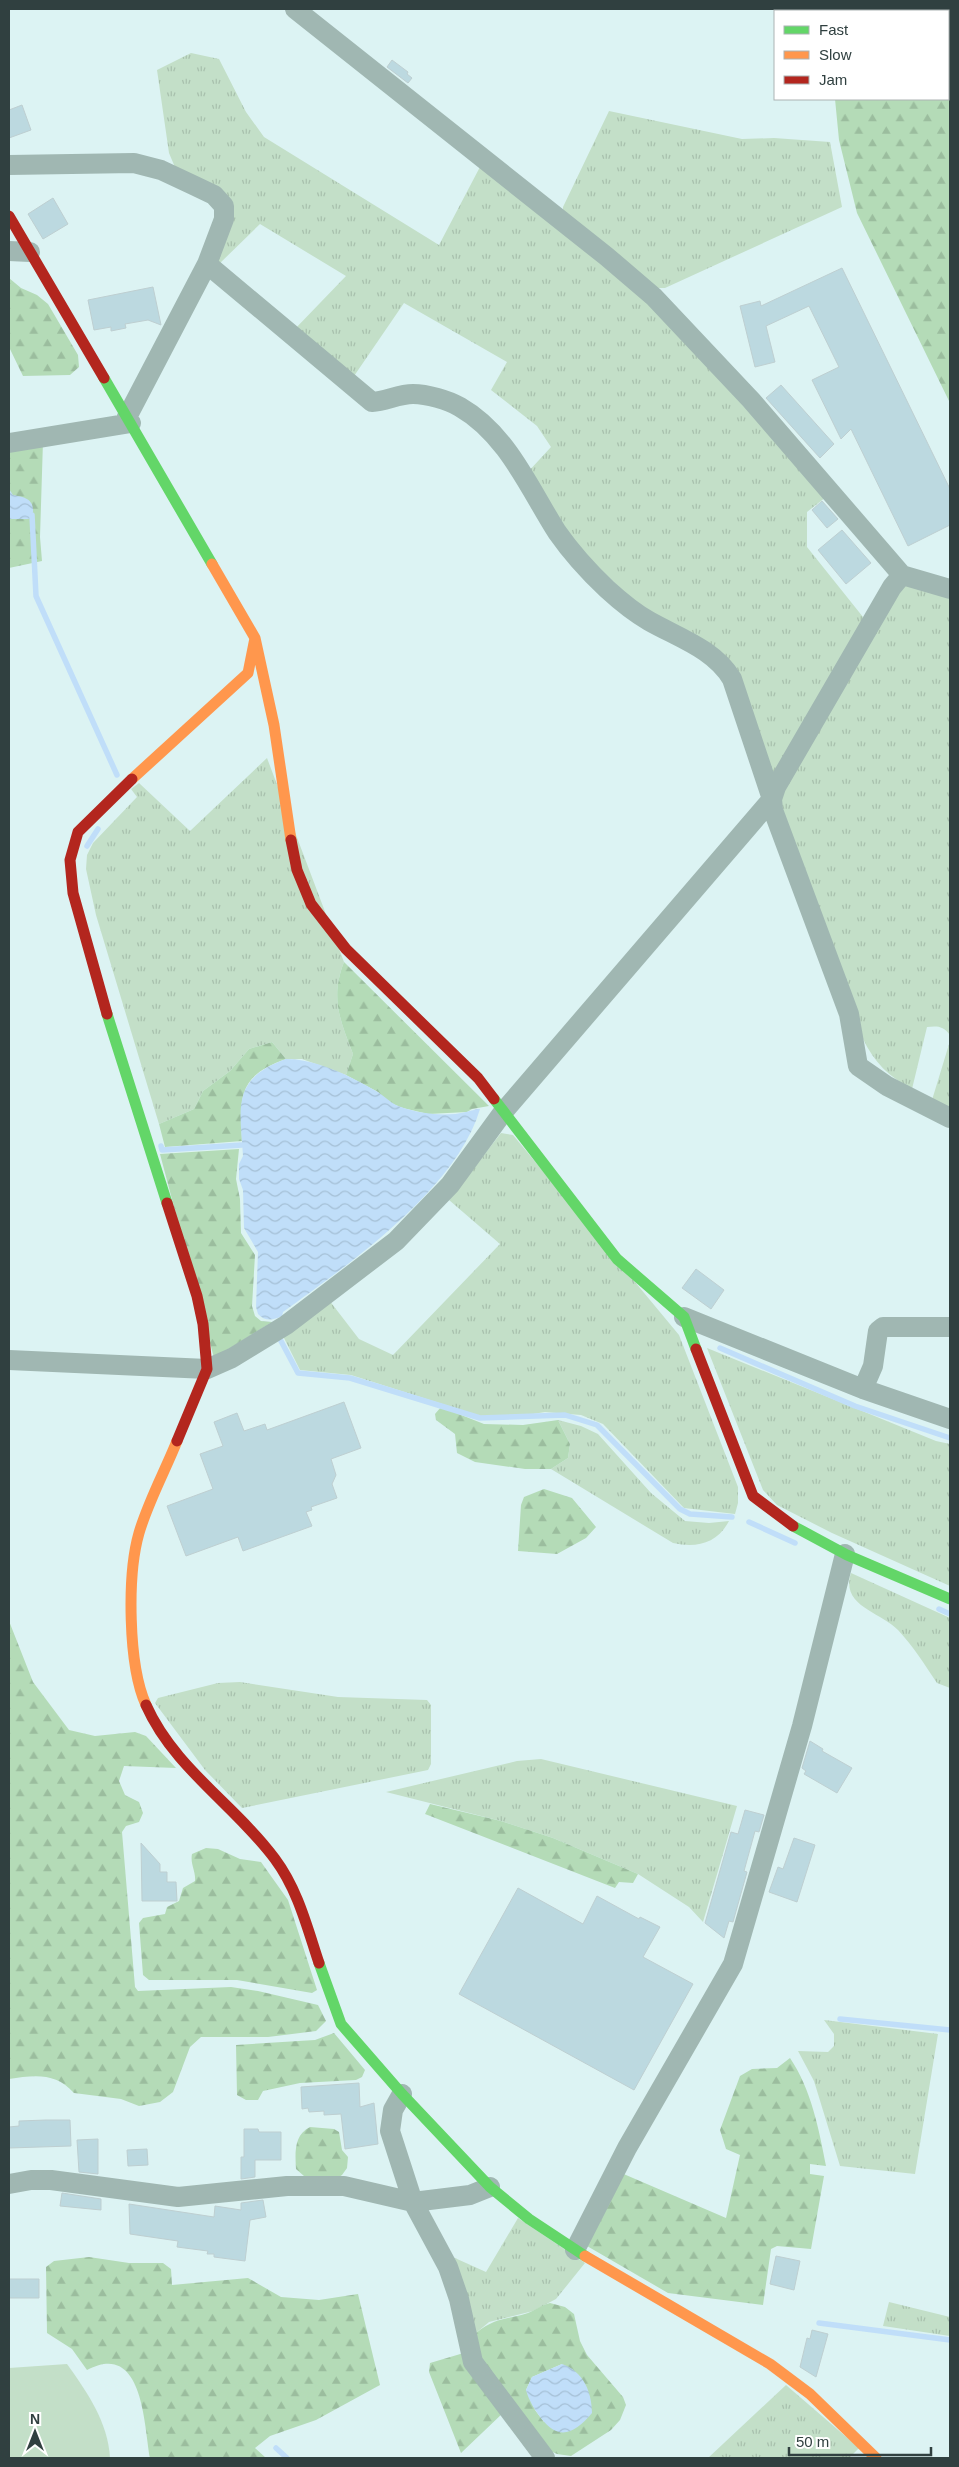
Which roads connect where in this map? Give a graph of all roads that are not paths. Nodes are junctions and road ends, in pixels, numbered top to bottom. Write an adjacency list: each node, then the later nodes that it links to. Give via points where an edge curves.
1 (295, 9): 9 (street, via 654,297 751,400)
2 (9, 165): 6 (street, via 134,164 161,170 193,184 214,195 224,206 224,219)
3 (9, 216): 5 (street)
4 (9, 251): 5 (street)
5 (30, 252): 7 (street)
6 (207, 264): 7 (street); 12 (street, via 372,402 412,394 458,406 478,419 519,469 559,533 607,589 648,621 713,656 726,668)
7 (129, 420): 8 (street); 11 (street)
8 (9, 443)
9 (902, 575): 10 (street); 12 (street, via 892,587)
10 (950, 589)
11 (255, 638): 13 (street, via 274,726 297,870 311,904 346,949 478,1078); 18 (street, via 248,673 99,809 78,832 70,860 72,893 105,1008 197,1296)
12 (772, 799): 13 (street); 14 (street, via 773,810 849,1014 858,1066 887,1086)
13 (504, 1111): 15 (street, via 617,1259); 18 (street, via 450,1185 396,1241 286,1325 232,1358)
14 (950, 1118)
15 (684, 1317): 19 (street); 21 (street, via 753,1496 770,1512)
16 (950, 1327): 19 (street, via 883,1326 878,1331 873,1366)
17 (9, 1360): 18 (street)
18 (207, 1369): 23 (street, via 139,1533 132,1582 133,1649 143,1698 155,1725 193,1774 275,1859 298,1898 328,1996 341,2024)
19 (863, 1389): 20 (street)
20 (950, 1419)
21 (845, 1554): 22 (street); 27 (street, via 802,1726 735,1958 628,2148)
22 (950, 1599)
23 (402, 2094): 25 (street); 26 (street, via 393,2110 390,2131)
24 (9, 2184): 26 (street, via 51,2180 178,2198 287,2186 344,2186)
25 (490, 2187): 26 (street, via 470,2195); 27 (street)
26 (413, 2202): 29 (street, via 448,2267 474,2362)
27 (575, 2250): 28 (street, via 770,2364 810,2394)
28 (869, 2456)
29 (544, 2458)

